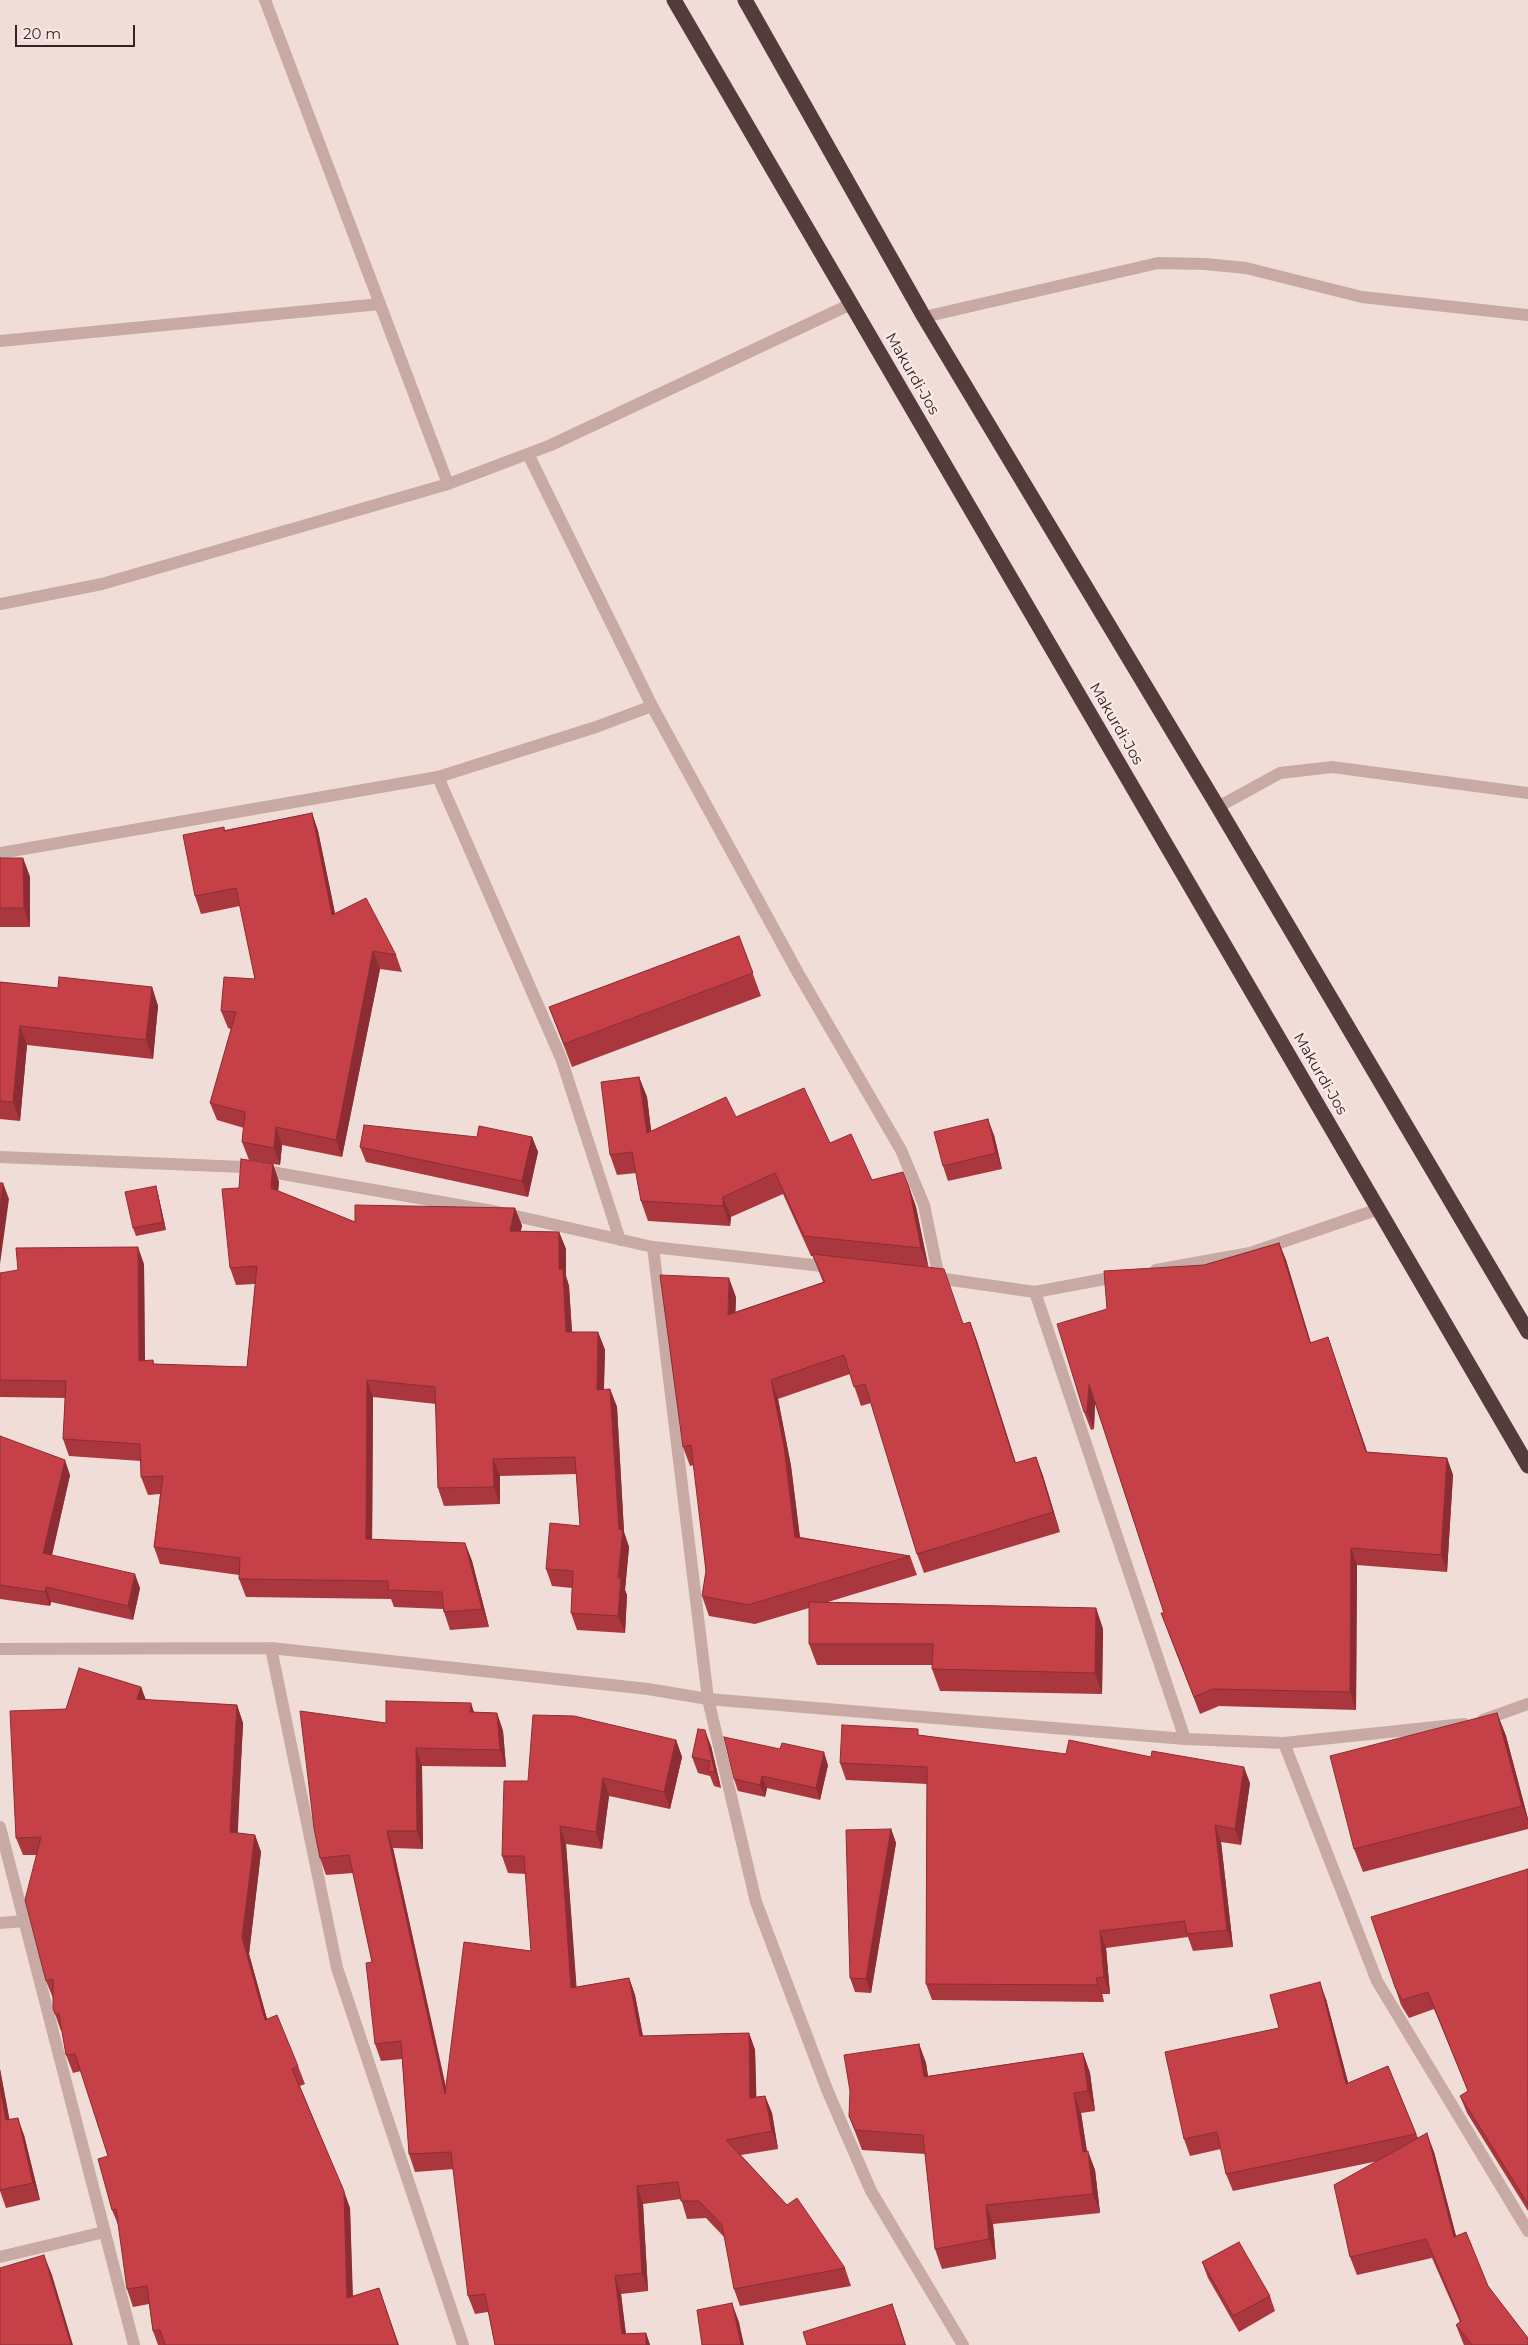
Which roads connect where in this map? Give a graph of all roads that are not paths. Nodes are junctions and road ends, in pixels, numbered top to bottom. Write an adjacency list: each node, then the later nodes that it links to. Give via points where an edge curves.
1 (266, 0): 4 (street)
2 (674, 0): 5 (highway, Makurdi-Jos)
3 (745, 0): 7 (highway)
4 (380, 304): 8 (street); 10 (street)
5 (851, 304): 9 (street); 18 (highway, Makurdi-Jos)
6 (1528, 315): 7 (street, via 1362,297 1246,268 1158,263)
7 (924, 317): 15 (highway)
8 (0, 341)
9 (528, 454): 10 (street); 12 (street)
10 (448, 484): 11 (street, via 102,584)
11 (0, 604)
12 (652, 706): 13 (street, via 596,727); 23 (street, via 798,973 901,1150 924,1205)
13 (438, 776): 16 (street); 19 (street, via 560,1058)
14 (1528, 793): 15 (street, via 1332,767 1280,773)
15 (1218, 807): 25 (highway)
16 (0, 853)
17 (0, 1156): 19 (street, via 243,1167 498,1212)
18 (1379, 1209): 24 (street, via 1250,1253); 26 (highway, Makurdi-Jos)
19 (620, 1240): 20 (street)
20 (653, 1247): 21 (street); 29 (street)
21 (840, 1268)
22 (919, 1276): 23 (street)
23 (938, 1278): 24 (street)
24 (1035, 1292): 31 (street)
25 (1528, 1332)
26 (1528, 1466)
27 (271, 1648): 28 (street); 29 (street); 40 (street, via 337,1968)
28 (0, 1650)
29 (708, 1698): 31 (street); 41 (street, via 756,1902 828,2092 871,2191)
30 (1528, 1704): 32 (street, via 1472,1723)
31 (1185, 1739): 32 (street)
32 (1284, 1743): 36 (street, via 1378,1981)
33 (0, 1827): 34 (street)
34 (24, 1921): 35 (street); 37 (street)
35 (0, 1923)
36 (1528, 2231)
37 (104, 2232): 38 (street); 39 (street)
38 (0, 2257)
39 (134, 2345)
40 (463, 2345)
41 (964, 2345)

